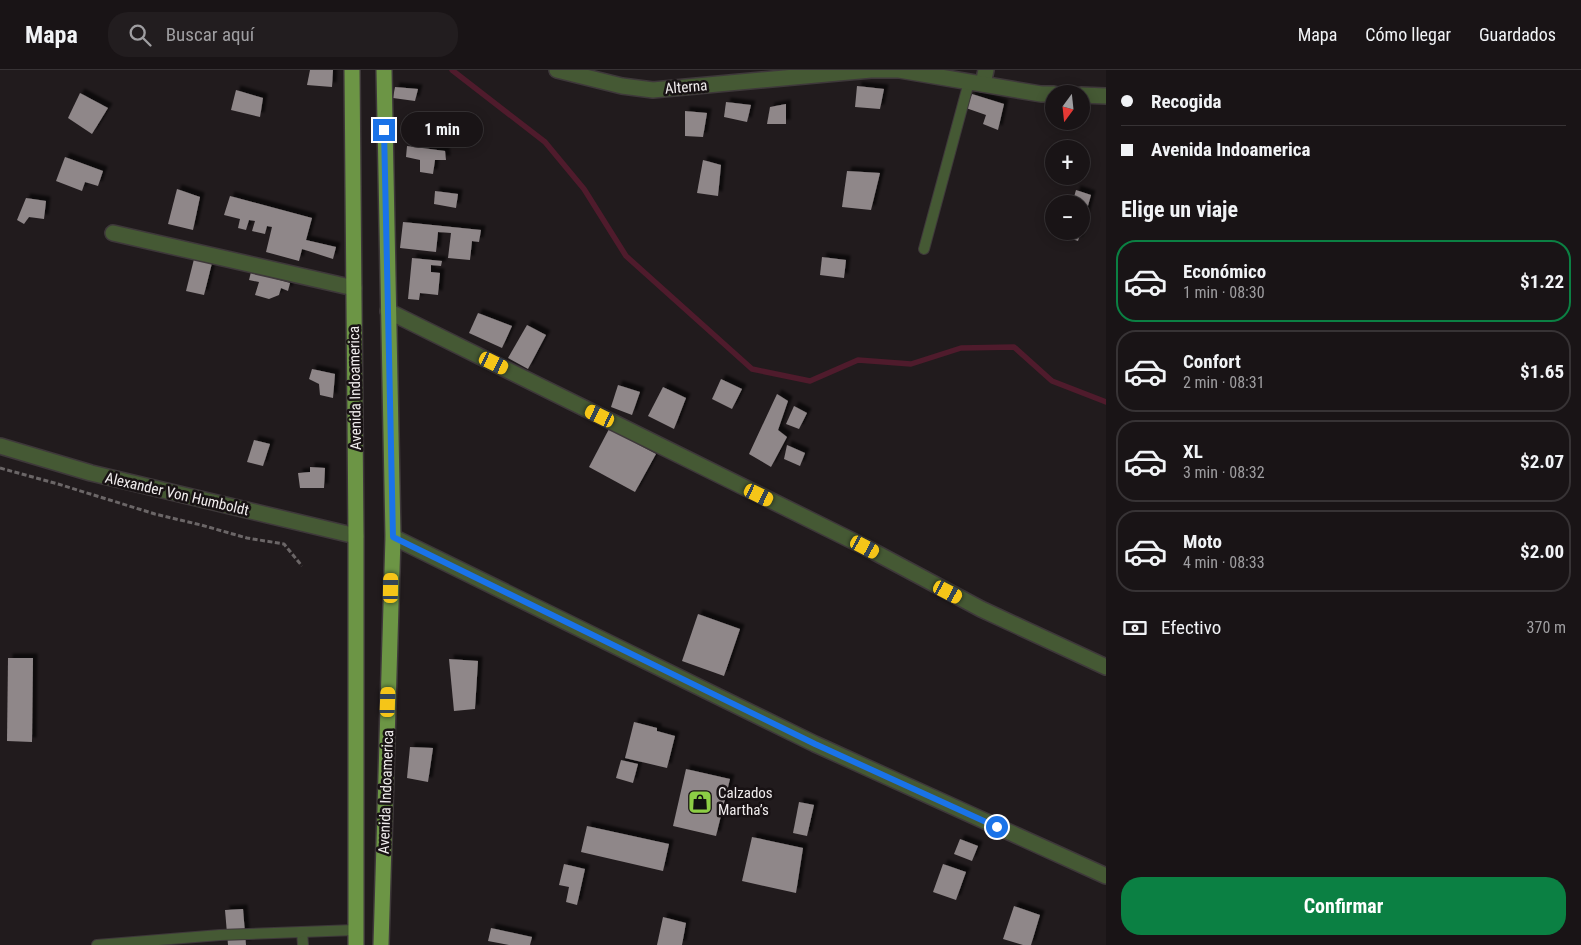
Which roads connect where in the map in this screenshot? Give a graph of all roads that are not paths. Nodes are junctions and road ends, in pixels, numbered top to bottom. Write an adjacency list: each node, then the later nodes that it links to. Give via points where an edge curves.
1 (352, 70): 10 (main road, Avenida Indoamerica)
2 (384, 70): 11 (main road, Avenida Indoamerica)
3 (557, 70): 4 (street, Alterna, via 653,90 871,70)
4 (979, 79): 5 (street, Alterna); 9 (lane)
5 (1045, 94)
6 (1090, 96): 7 (street)
7 (1106, 96)
8 (113, 233): 10 (street)
9 (924, 249)
10 (354, 288): 13 (main road, Avenida Indoamerica)
11 (388, 311): 14 (main road, Avenida Indoamerica); 15 (street, via 865,547 981,609)
12 (0, 446): 13 (street, Alexander Von Humboldt, via 91,473)
13 (356, 536): 18 (main road, Avenida Indoamerica)
14 (393, 537): 16 (street, via 815,744); 21 (main road, Avenida Indoamerica)
15 (1106, 667)
16 (1106, 876)
17 (302, 932): 18 (lane); 19 (lane); 20 (lane)
18 (355, 938)
19 (97, 945)
20 (303, 945)
21 (381, 945)

